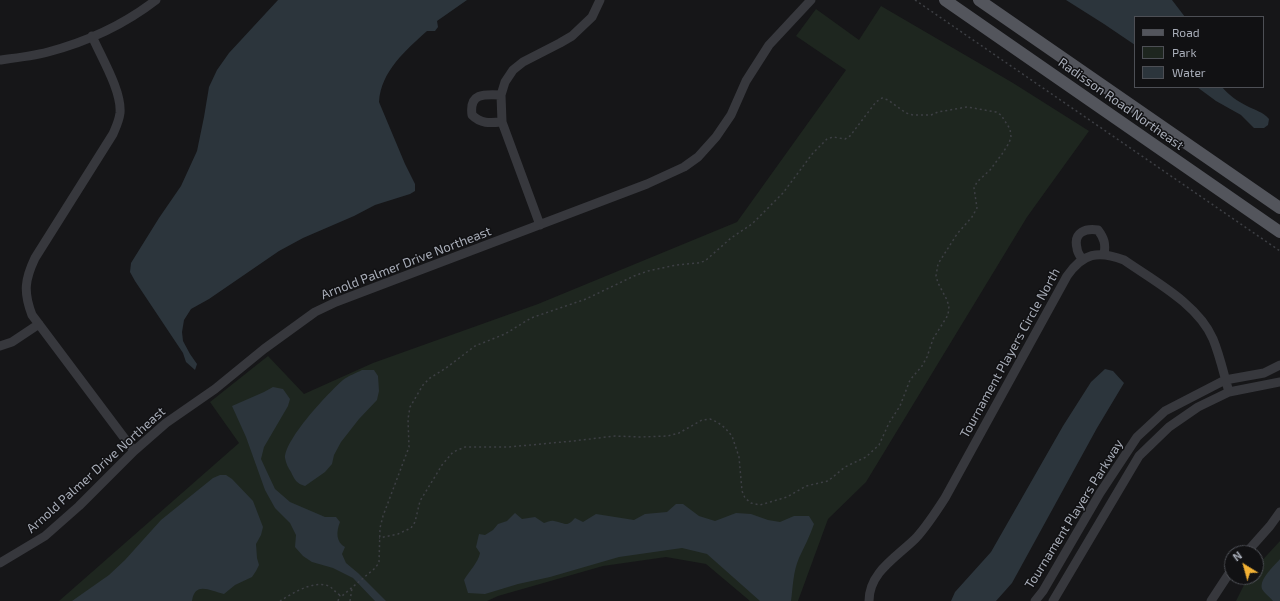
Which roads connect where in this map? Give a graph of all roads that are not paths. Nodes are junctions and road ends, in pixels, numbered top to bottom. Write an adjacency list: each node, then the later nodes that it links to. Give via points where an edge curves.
1 (156, 0): 6 (street, via 128,19)
2 (600, 0): 8 (street, via 592,17 572,36 513,70 505,82)
3 (811, 0): 11 (street, Arnold Palmer Drive Northeast, via 769,45 746,81 731,114 716,137 698,157 684,167 647,184)
4 (945, 0): 12 (main road, Radisson Road Northeast)
5 (978, 0): 10 (main road, Radisson Road Northeast)
6 (92, 36): 7 (street, via 47,52); 15 (street, via 120,100 120,113 113,134 29,270 26,294 32,315)
7 (0, 60)
8 (501, 95): 9 (street); 9 (street, via 480,95 475,99 471,109 472,115 480,122)
9 (502, 122): 11 (street)
10 (1280, 208)
11 (540, 225): 21 (street, Arnold Palmer Drive Northeast, via 315,312 215,389 166,423)
12 (1280, 232)
13 (1104, 254): 14 (street, Tournament Players Circle North); 14 (street, via 1104,238 1098,230 1090,228 1077,238 1076,247); 18 (street, via 1124,260 1187,304 1206,326 1213,339)
14 (1082, 260): 26 (street, Tournament Players Circle North, via 1067,276 935,514 917,537 878,574 871,584)
15 (39, 324): 16 (street, via 12,342); 21 (street)
16 (0, 346)
17 (1280, 365): 18 (street, Tournament Players Parkway, via 1264,373)
18 (1225, 380): 20 (street); 27 (street, Tournament Players Parkway, via 1166,411 1137,437)
19 (1280, 382): 20 (street, Tournament Players Parkway)
20 (1229, 392): 28 (street, Tournament Players Parkway, via 1198,407 1169,427 1139,456)
21 (134, 451): 24 (street, Arnold Palmer Drive Northeast, via 45,536)
22 (1280, 512): 23 (street)
23 (1253, 545)
24 (0, 563)
25 (1224, 581): 29 (street)
26 (868, 601)
27 (1035, 601)
28 (1053, 601)
29 (1211, 601)

